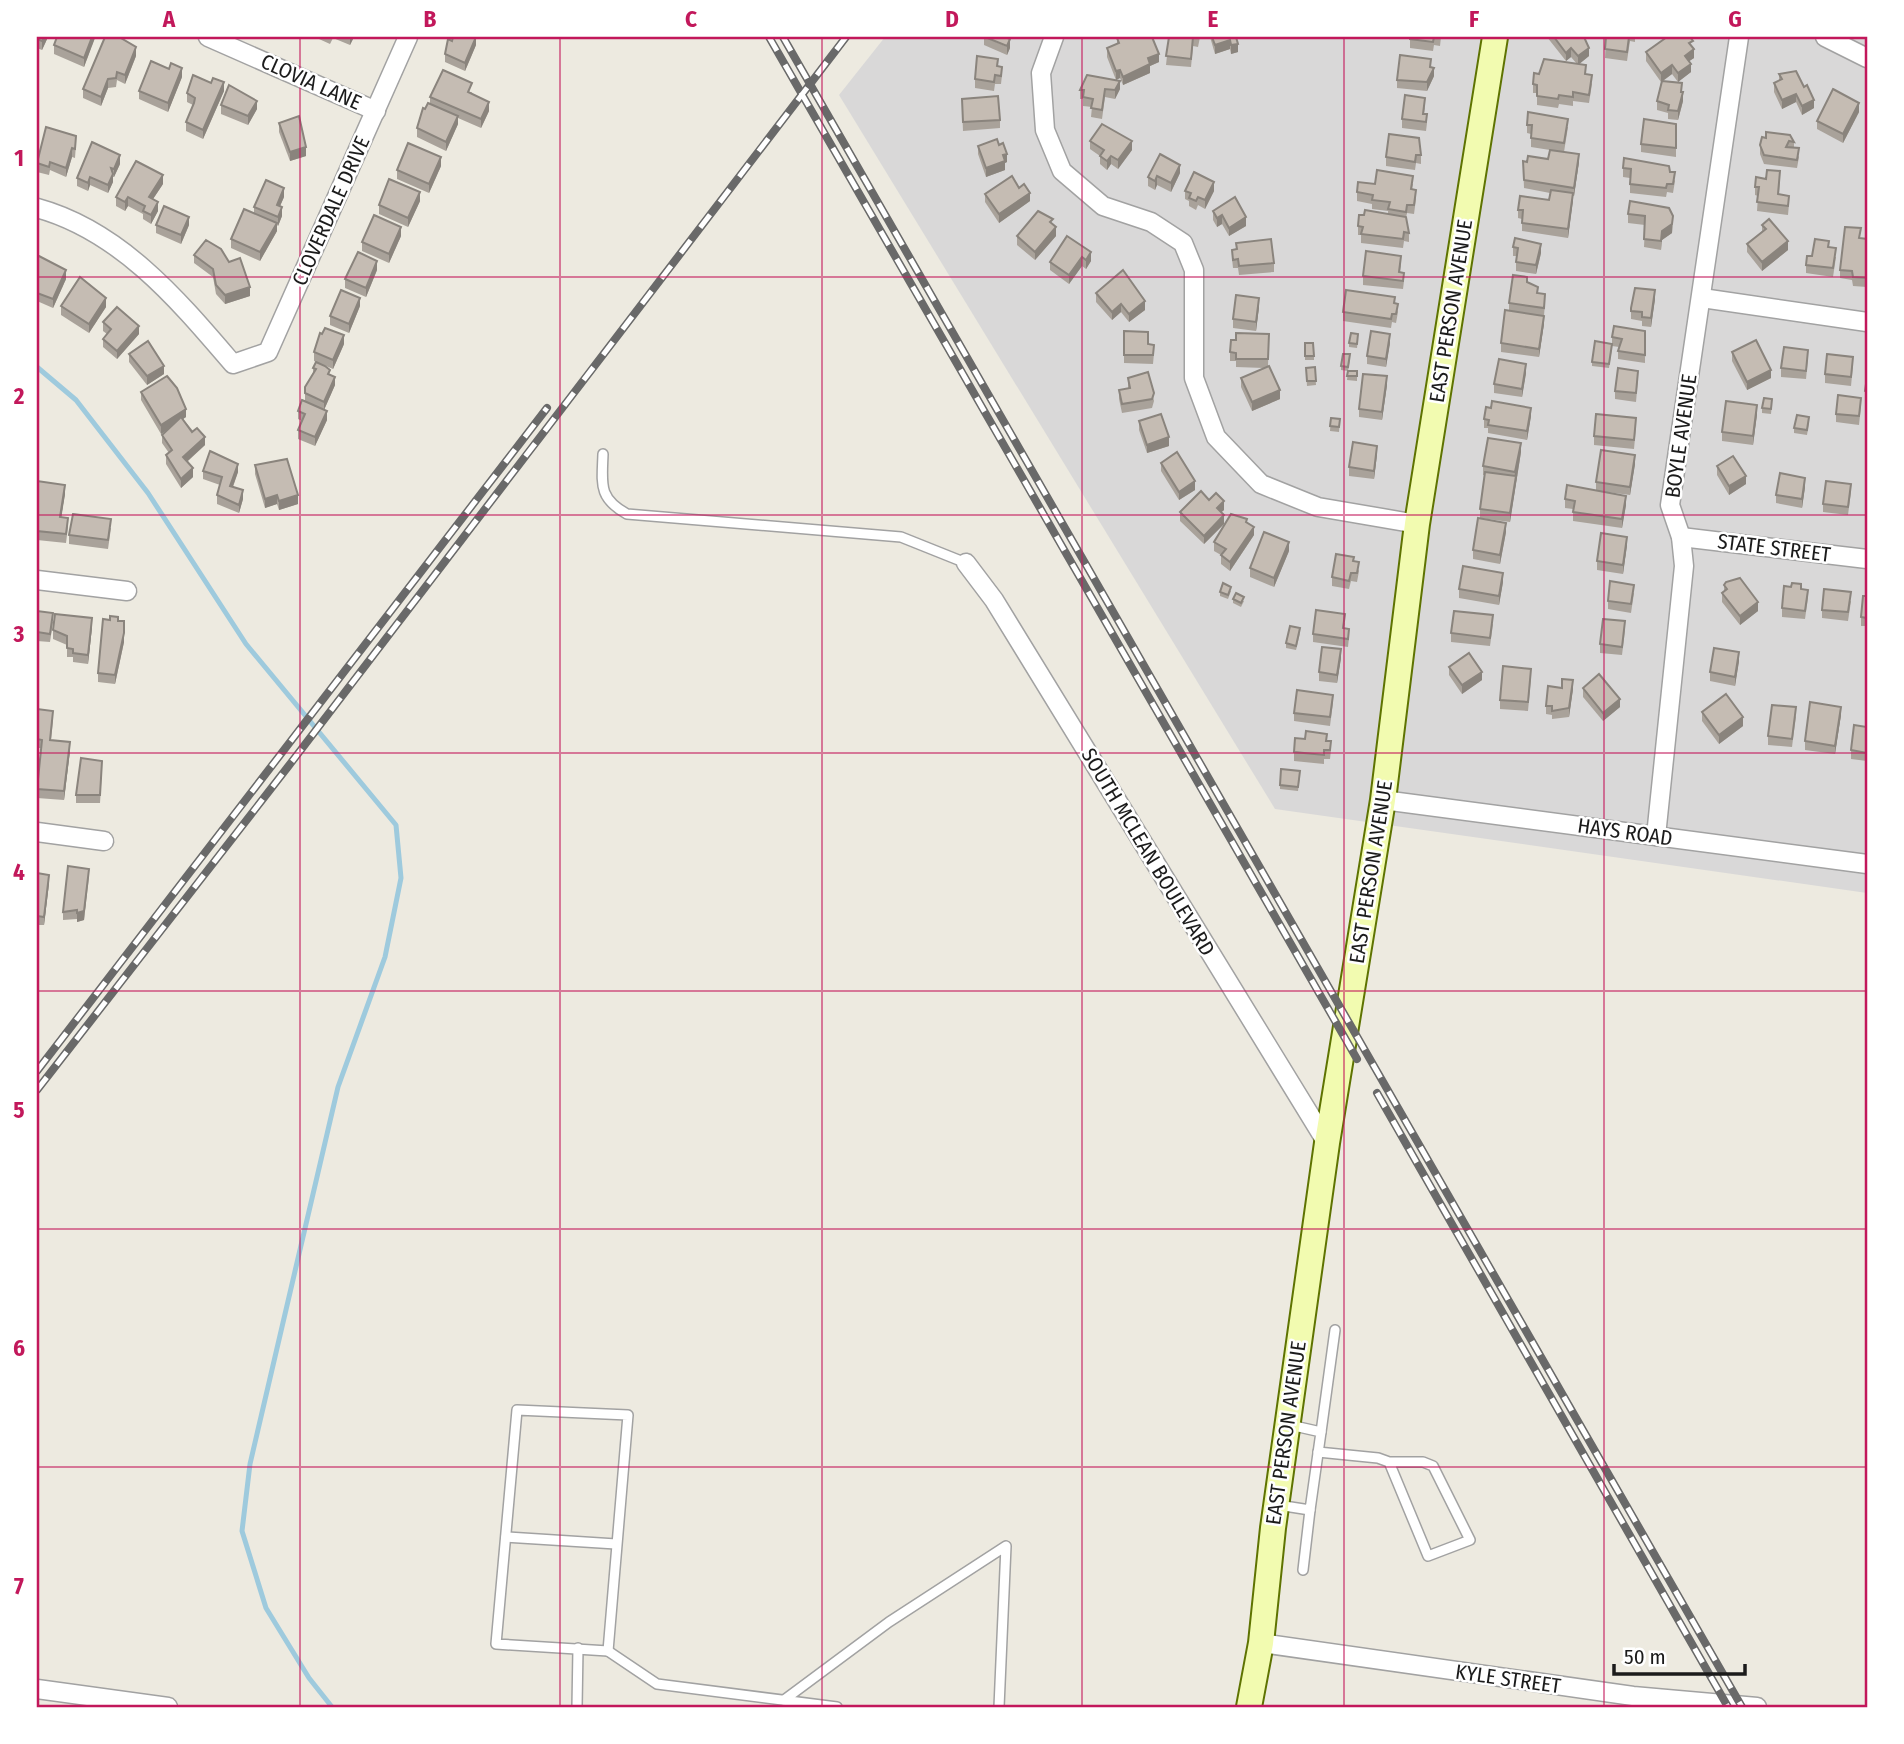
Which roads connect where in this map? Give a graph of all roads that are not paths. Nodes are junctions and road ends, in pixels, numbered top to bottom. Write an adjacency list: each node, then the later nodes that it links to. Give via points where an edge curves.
1 (208, 37): 8 (street, CLOVIA LANE)
2 (408, 37): 8 (street, CLOVERDALE DRIVE)
3 (1054, 37): 13 (street, via 1041,73 1049,140 1062,171 1103,206 1151,222 1183,243 1194,270 1194,378 1216,437 1261,484 1318,507)
4 (1494, 37): 13 (main road, EAST PERSON AVENUE)
5 (1739, 37): 10 (street, BOYLE AVENUE)
6 (1825, 37): 7 (street)
7 (1867, 58)
8 (376, 111): 9 (street, CLOVERDALE DRIVE, via 268,352 233,364 133,257)
9 (37, 208)
10 (1702, 298): 11 (street); 14 (street, BOYLE AVENUE, via 1670,505)
11 (1867, 322)
12 (603, 454): 16 (lane, via 602,488 611,505 627,514 901,537)
13 (1418, 524): 19 (main road, EAST PERSON AVENUE)
14 (1681, 537): 15 (street, STATE STREET); 21 (street, BOYLE AVENUE, via 1684,566)
15 (1867, 559)
16 (966, 563): 24 (street, SOUTH MCLEAN BOULEVARD, via 994,600)
17 (37, 580): 18 (street)
18 (127, 591)
19 (1383, 800): 21 (street, HAYS ROAD); 24 (main road, EAST PERSON AVENUE)
20 (37, 832): 22 (street)
21 (1656, 836): 23 (street, HAYS ROAD)
22 (104, 841)
23 (1867, 864)
24 (1326, 1143): 26 (main road, EAST PERSON AVENUE)
25 (1335, 1331): 27 (lane)
26 (1287, 1425): 27 (lane); 30 (main road, EAST PERSON AVENUE)
27 (1321, 1432): 28 (lane)
28 (1318, 1452): 29 (lane); 31 (lane)
29 (1389, 1462): 29 (lane, via 1428,1556 1470,1540 1433,1466)
30 (1276, 1505): 31 (lane); 35 (main road, EAST PERSON AVENUE)
31 (1310, 1510): 34 (lane)
32 (506, 1536): 33 (lane); 33 (lane, via 517,1410 628,1415); 36 (lane, via 496,1644)
33 (616, 1544): 37 (lane)
34 (1303, 1570)
35 (1261, 1643): 44 (main road, EAST PERSON AVENUE); 45 (street, KYLE STREET, via 1633,1696)
36 (578, 1647): 37 (lane); 41 (lane)
37 (608, 1651): 39 (lane, via 657,1684)
38 (37, 1689): 40 (street)
39 (784, 1700): 42 (lane); 43 (lane, via 889,1622 1006,1546)
40 (168, 1707)
41 (577, 1707)
42 (838, 1707)
43 (999, 1707)
44 (1249, 1707)
45 (1757, 1707)

